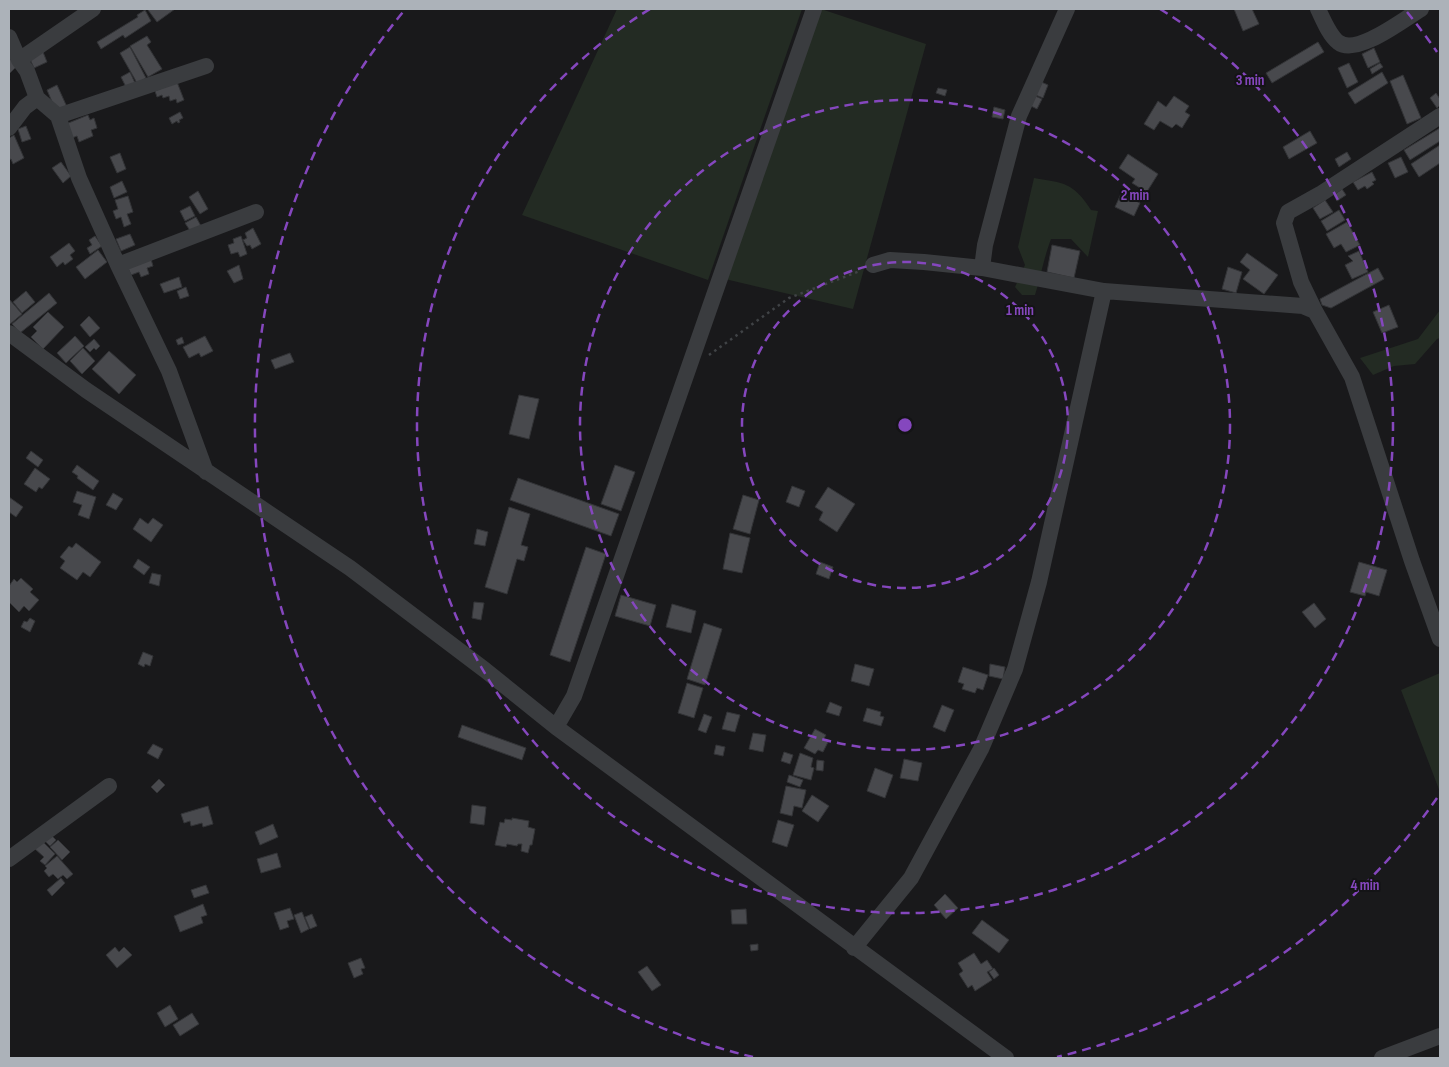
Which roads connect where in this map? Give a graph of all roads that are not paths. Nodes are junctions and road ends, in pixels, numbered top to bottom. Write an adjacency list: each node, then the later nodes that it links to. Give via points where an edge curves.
1 (93, 9): 7 (street)
2 (814, 9): 22 (street, via 574,696)
3 (1067, 9): 16 (street, via 1019,116 985,245)
4 (1318, 9): 5 (street, via 1335,40 1345,46 1368,42)
5 (1421, 9)
6 (9, 37): 7 (street)
7 (19, 60): 9 (street)
8 (206, 66): 10 (street)
9 (37, 98): 10 (street); 12 (street)
10 (58, 116): 14 (street, via 80,178)
11 (1440, 116): 18 (street, via 1288,212 1284,223 1301,282)
12 (9, 128)
13 (256, 212): 14 (street)
14 (118, 265): 20 (street, via 169,371)
15 (873, 265): 16 (street, via 890,260)
16 (982, 268): 17 (street)
17 (1104, 291): 18 (street, via 1303,306); 25 (street, via 1039,582 1015,669 981,749 911,878)
18 (1315, 311): 21 (street, via 1352,377)
19 (9, 333): 20 (street)
20 (206, 472): 22 (street, via 350,568)
21 (1440, 639)
22 (556, 727): 25 (street)
23 (109, 786): 24 (street)
24 (9, 859)
25 (854, 948): 27 (street)
26 (1440, 1036): 28 (street)
27 (1006, 1058)
28 (1382, 1058)

